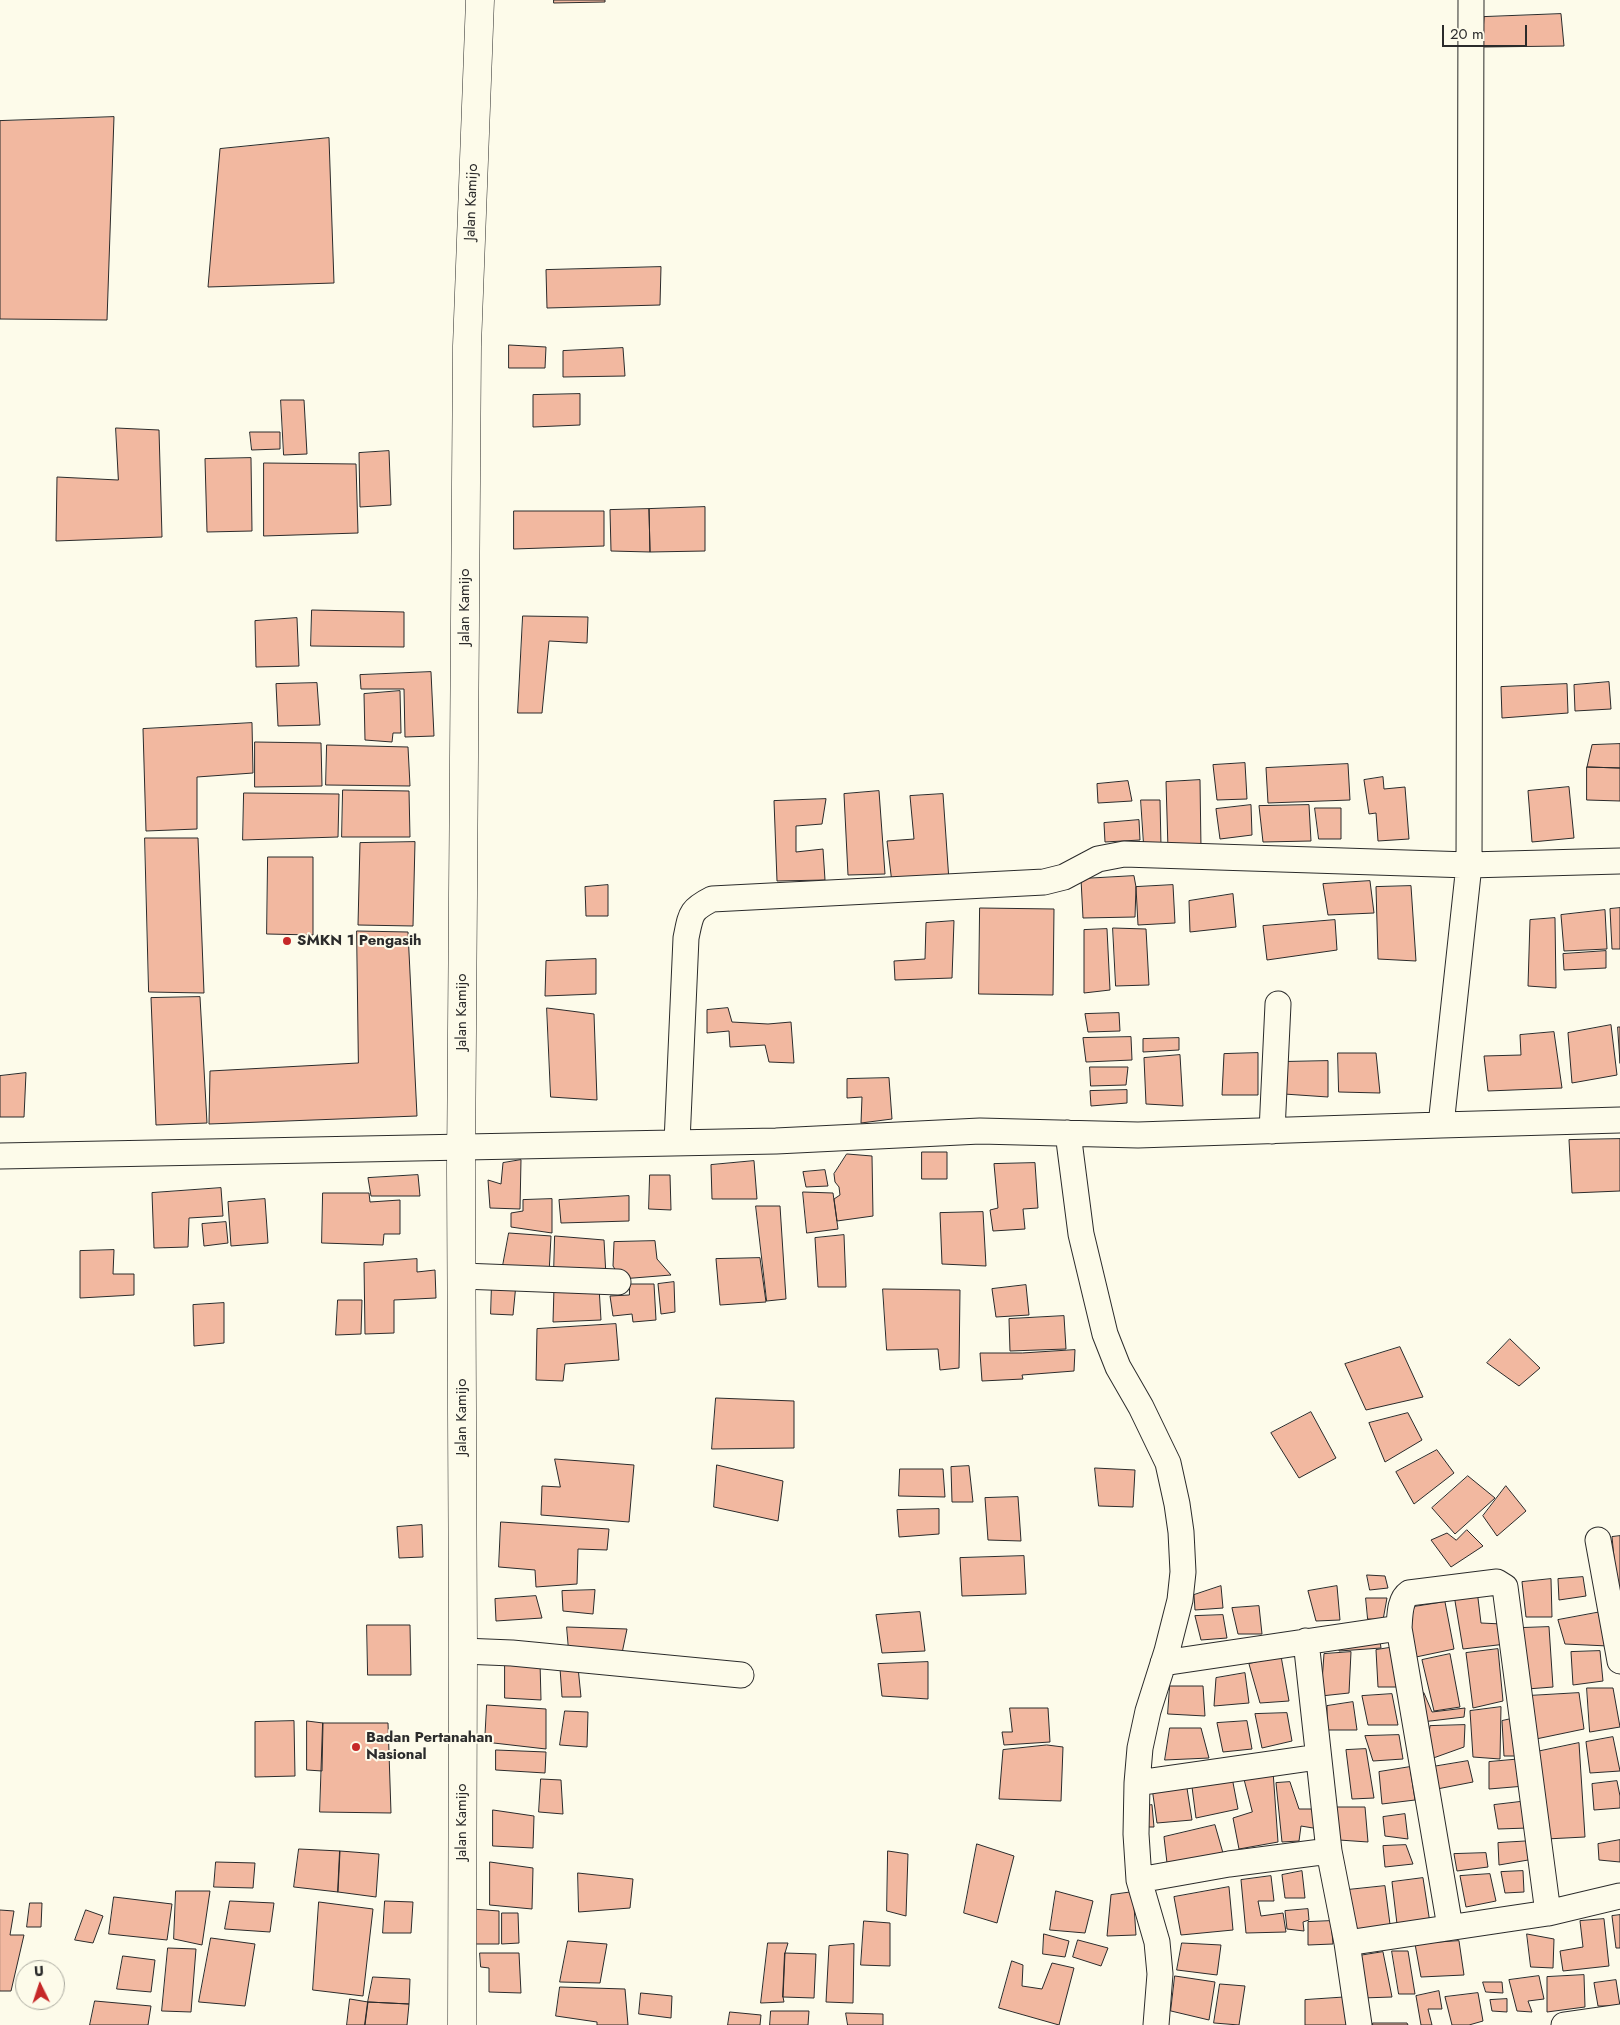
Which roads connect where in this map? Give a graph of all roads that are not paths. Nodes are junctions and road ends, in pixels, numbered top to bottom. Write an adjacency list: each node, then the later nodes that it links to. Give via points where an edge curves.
1 (480, 0): 11 (main road, Jalan Kamijo, via 468,322)
2 (1471, 0): 4 (street)
3 (1620, 861): 4 (street)
4 (1469, 864): 7 (street); 10 (street, via 1124,854 1098,860 1064,877 1044,882 712,899 696,907 686,938)
5 (1278, 1004): 8 (street)
6 (1620, 1120): 7 (street)
7 (1441, 1125): 8 (street)
8 (1272, 1131): 9 (street, via 1138,1135)
9 (1068, 1133): 10 (street, via 980,1131 776,1141); 20 (street, via 1081,1234 1104,1334 1168,1463 1177,1504 1183,1572 1180,1600)
10 (677, 1142): 11 (street)
11 (461, 1147): 12 (street); 13 (main road, Jalan Kamijo)
12 (0, 1156)
13 (462, 1276): 14 (street); 18 (main road, Jalan Kamijo)
14 (618, 1282)
15 (1598, 1540): 19 (street)
16 (1399, 1628): 17 (street); 27 (street, via 1402,1602 1409,1593 1497,1582 1505,1587); 28 (street)
17 (1306, 1641): 20 (street); 22 (street)
18 (463, 1651): 21 (street); 31 (main road, Jalan Kamijo)
19 (1620, 1661)
20 (1163, 1664): 23 (street, via 1148,1711)
21 (741, 1675)
22 (1318, 1757): 23 (street); 24 (street)
23 (1137, 1783): 25 (street)
24 (1329, 1851): 25 (street); 29 (street)
25 (1139, 1880): 32 (street, via 1157,1942 1160,1974)
26 (1620, 1896): 27 (street)
27 (1548, 1913): 28 (street)
28 (1450, 1927): 29 (street)
29 (1347, 1943): 33 (street)
30 (1620, 2018): 34 (street)
31 (462, 2025)
32 (1156, 2025)
33 (1359, 2025)
34 (1564, 2025)

